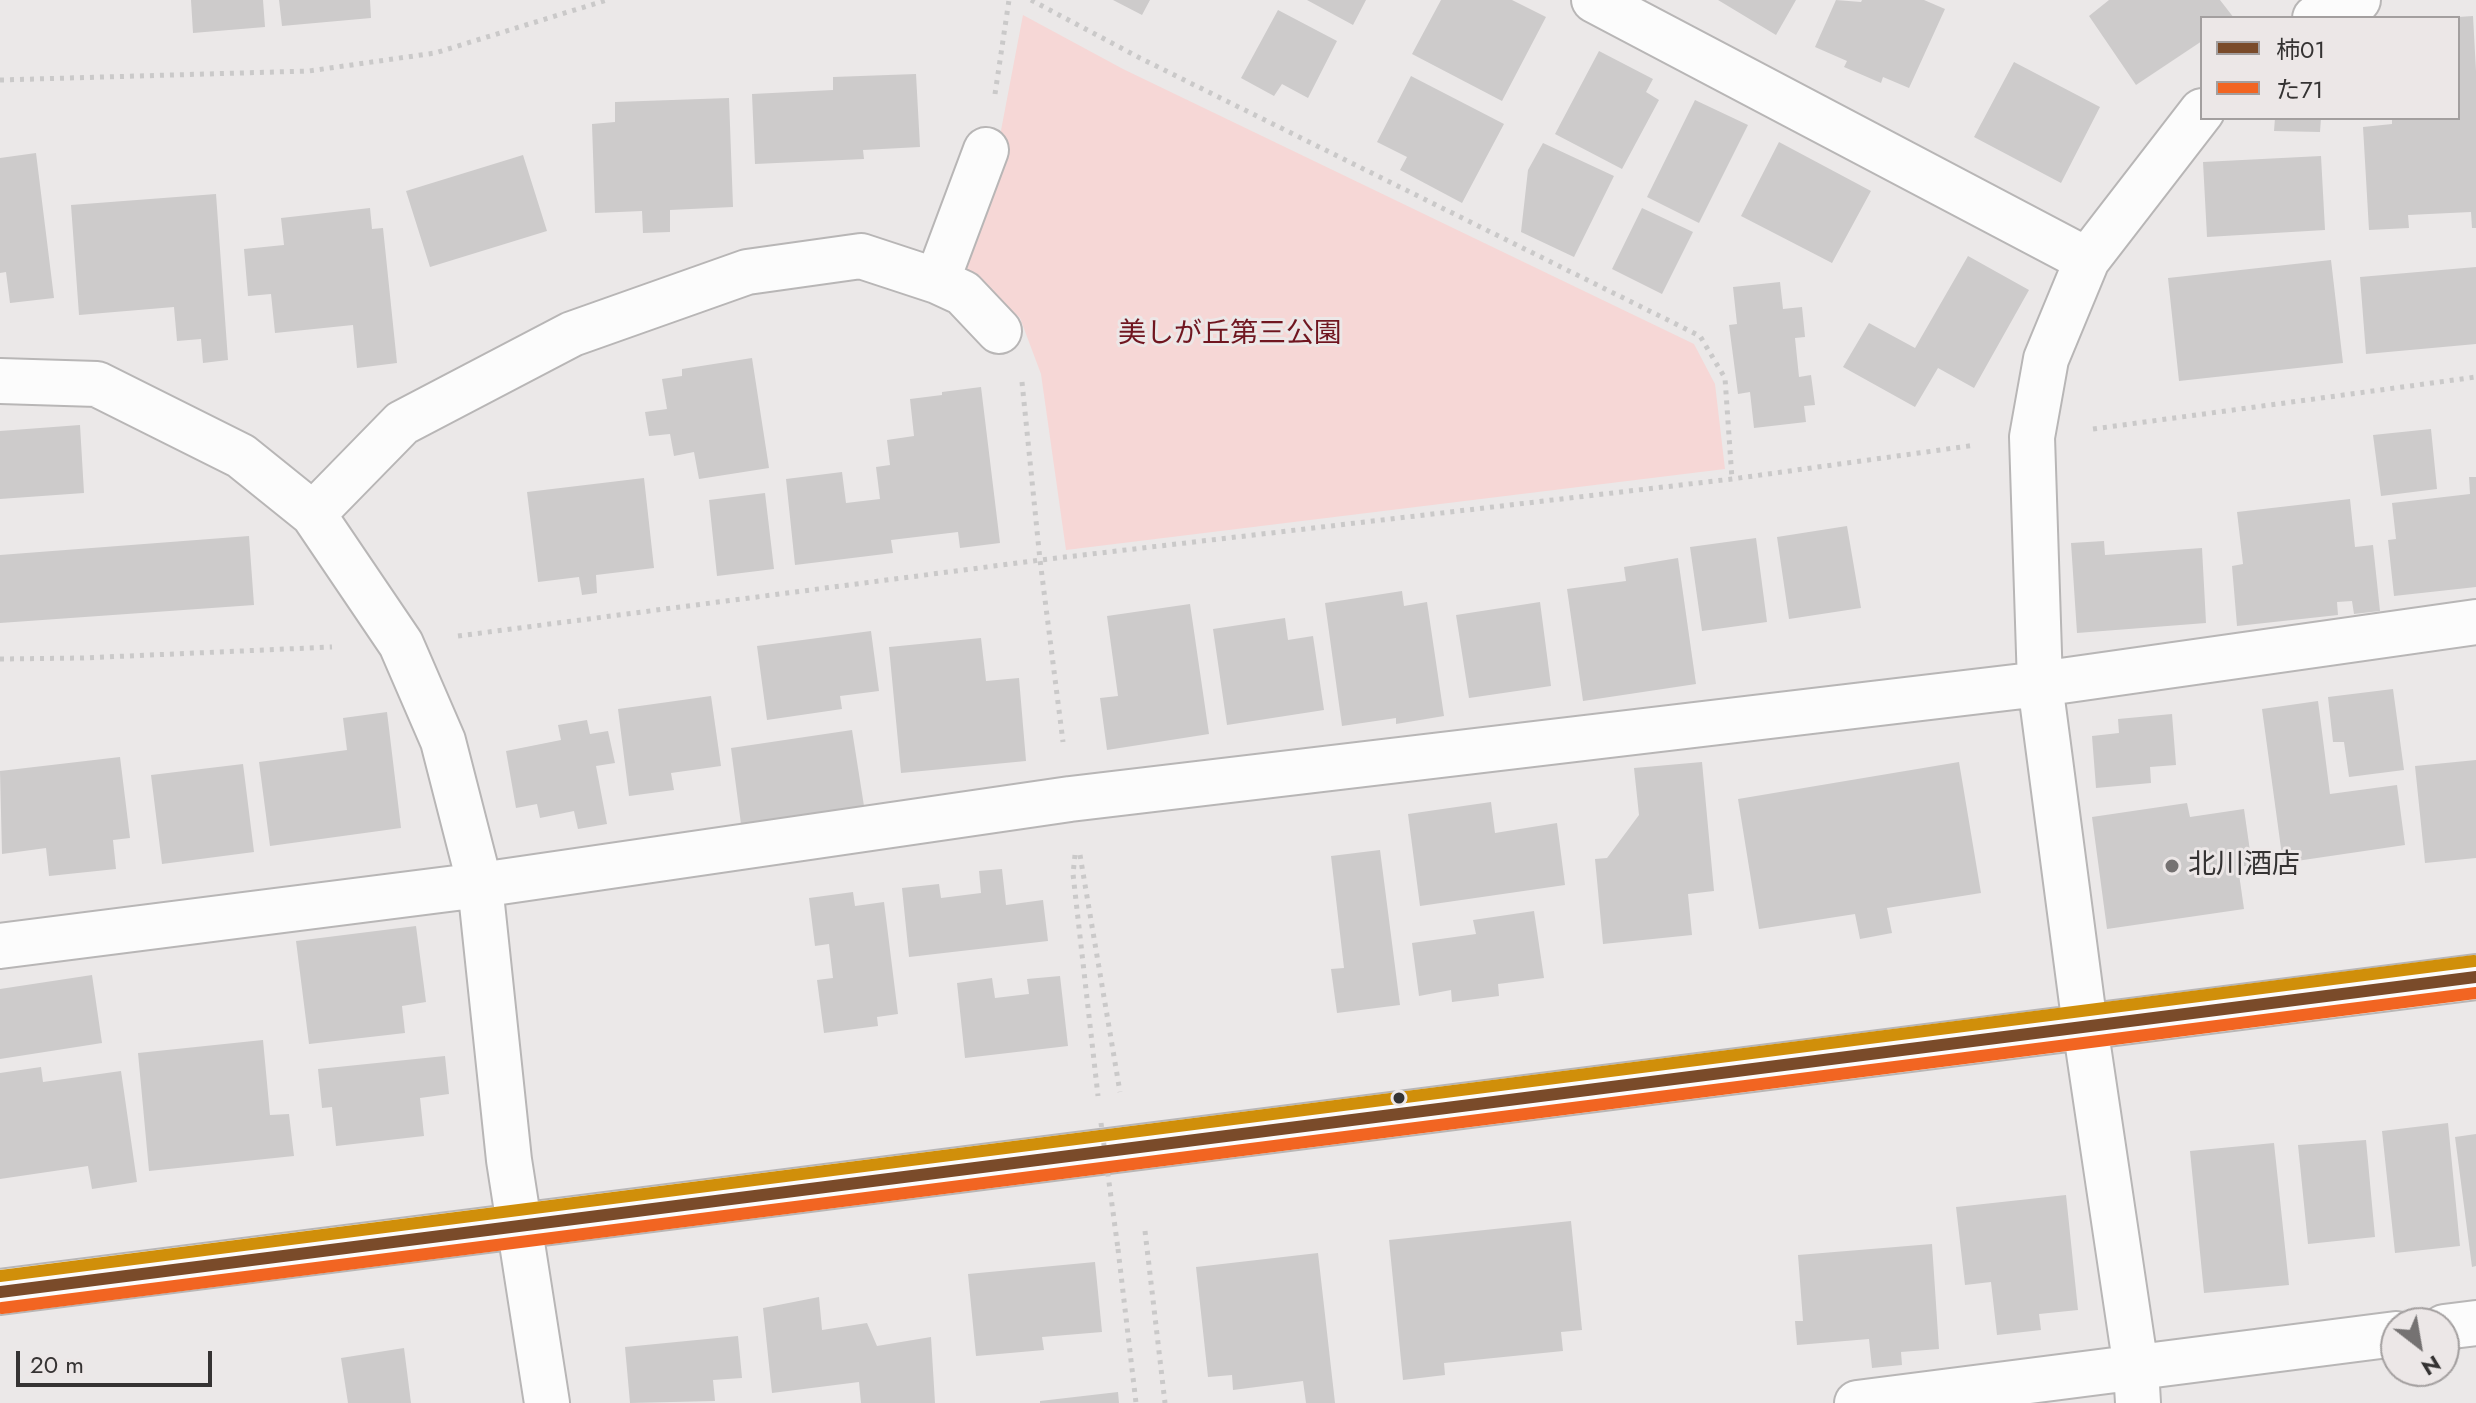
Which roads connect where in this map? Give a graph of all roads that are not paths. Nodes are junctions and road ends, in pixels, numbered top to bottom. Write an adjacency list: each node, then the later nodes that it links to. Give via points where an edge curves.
1 (1594, 0): 6 (street)
2 (2358, 0): 3 (street)
3 (2320, 16)
4 (2200, 114): 6 (street)
5 (986, 150): 7 (street)
6 (2087, 260): 12 (street, via 2046,359 2032,437)
7 (937, 281): 8 (street, via 963,293); 10 (street, via 861,256 747,272 572,334 402,423)
8 (999, 331)
9 (0, 381): 10 (street, via 97,384 241,456)
10 (313, 514): 13 (street, via 401,644 443,741)
11 (2476, 622): 12 (street)
12 (2040, 684): 13 (street, via 1070,799); 16 (street)
13 (480, 885): 14 (street); 17 (street)
14 (0, 946)
15 (2476, 977): 16 (street)
16 (2085, 1026): 17 (street); 20 (street)
17 (521, 1227): 18 (street); 21 (street)
18 (0, 1292)
19 (2380, 1337): 20 (street)
20 (2137, 1385): 22 (street)
21 (547, 1403)
22 (1857, 1403)

